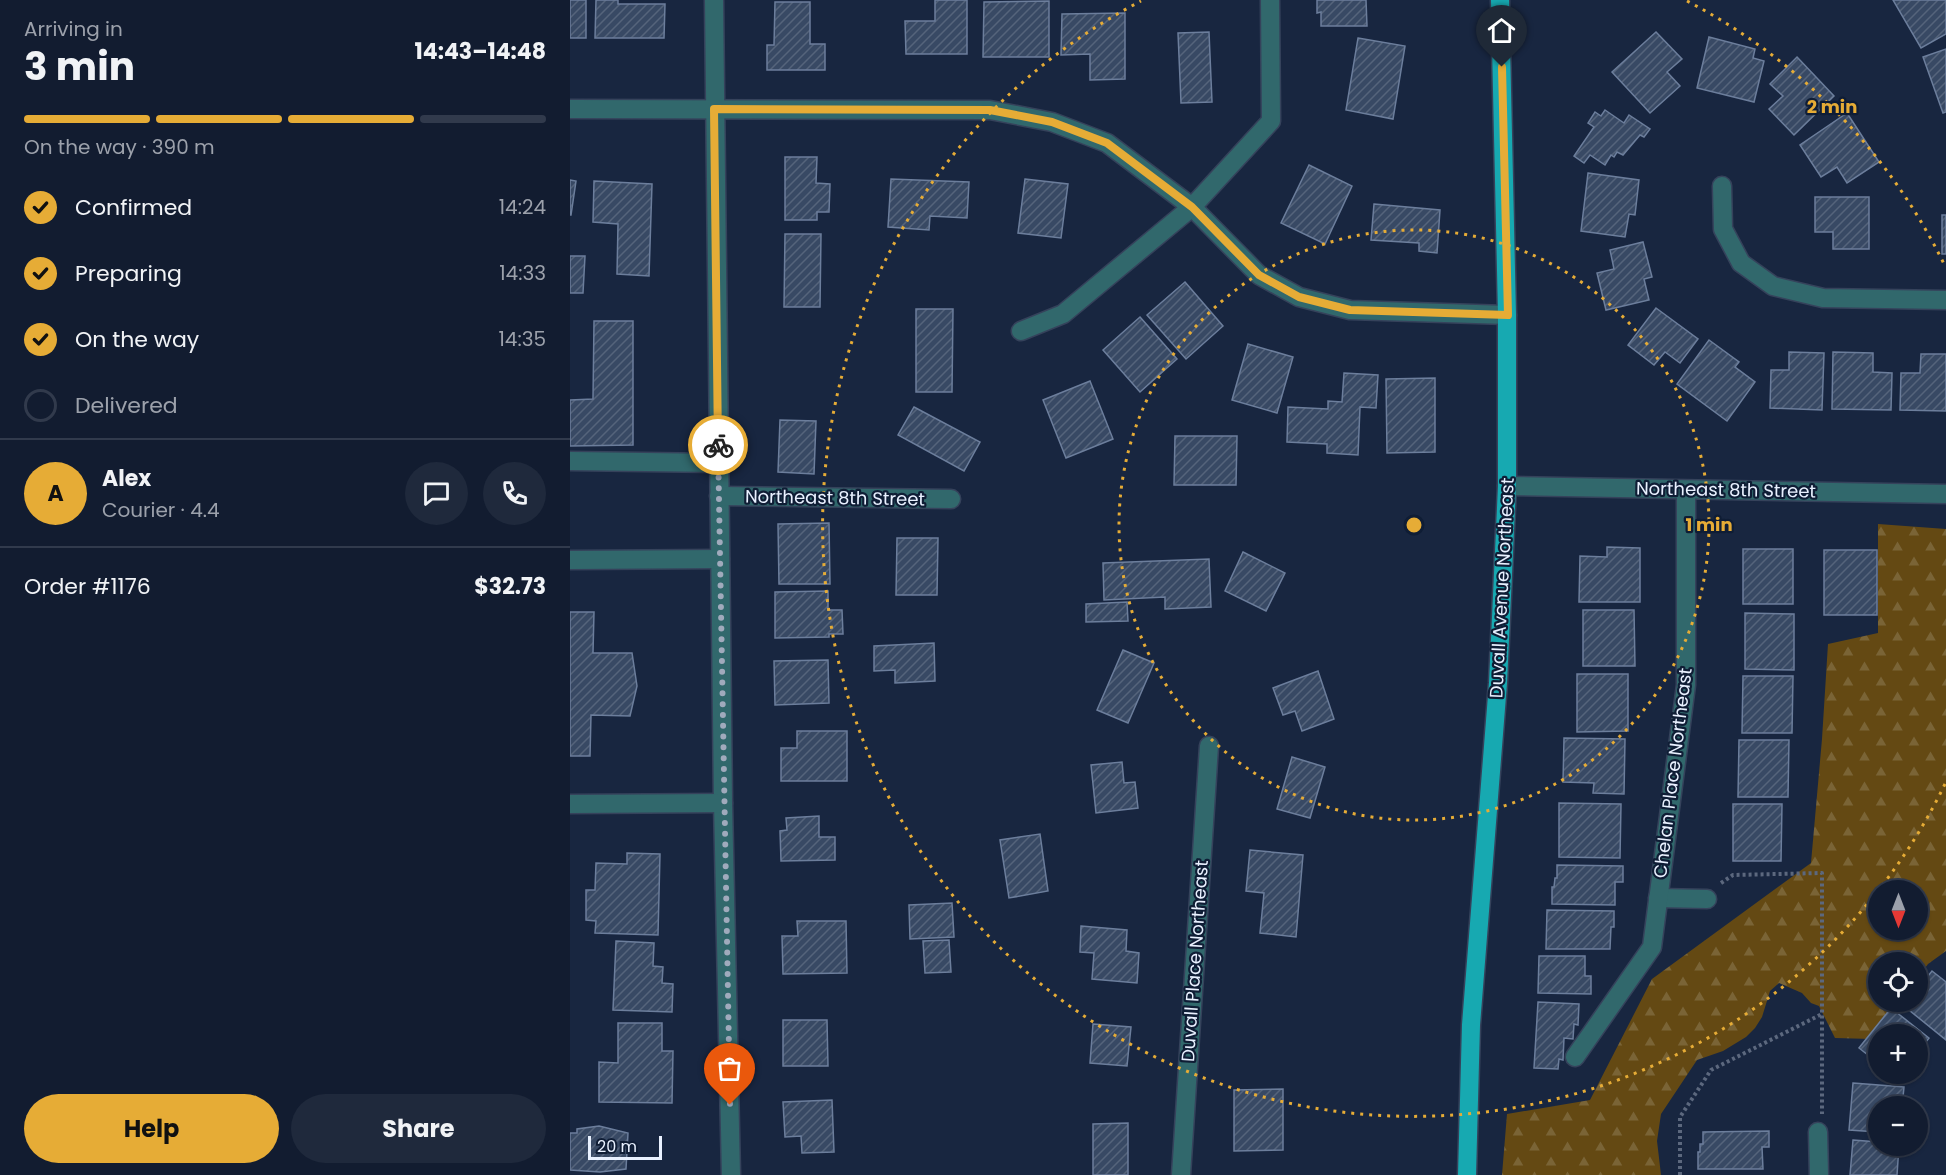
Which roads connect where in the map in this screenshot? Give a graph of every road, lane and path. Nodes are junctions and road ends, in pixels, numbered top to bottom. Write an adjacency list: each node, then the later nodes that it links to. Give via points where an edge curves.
1 (714, 0): 5 (street)
2 (1270, 0): 7 (street, via 1271,121)
3 (1500, 0): 9 (main road, Duvall Avenue Northeast)
4 (570, 109): 5 (street)
5 (714, 109): 7 (street, via 990,110 1052,122 1107,143); 12 (street)
6 (1722, 186): 8 (street, via 1723,229 1741,262 1773,286 1823,298)
7 (1192, 207): 9 (street, via 1259,275 1299,297 1350,310); 10 (street, via 1063,314)
8 (1946, 300)
9 (1508, 315): 13 (main road, Duvall Avenue Northeast)
10 (1021, 331)
11 (570, 461): 12 (street)
12 (719, 463): 16 (street)
13 (1507, 486): 14 (street, Northeast 8th Street); 30 (main road, Duvall Avenue Northeast, via 1498,682 1471,1025)
14 (1686, 490): 15 (street, Northeast 8th Street); 23 (street, Chelan Place Northeast, via 1686,685)
15 (1946, 494)
16 (719, 496): 17 (street, Northeast 8th Street); 18 (street)
17 (951, 499)
18 (720, 559): 19 (street); 21 (street)
19 (570, 560)
20 (1209, 746): 29 (street, Duvall Place Northeast)
21 (723, 803): 22 (street); 28 (street)
22 (570, 804)
23 (1658, 898): 24 (street); 26 (street, Chelan Place Northeast, via 1652,947)
24 (1707, 899): 25 (path, via 1722,881 1733,875 1822,873)
25 (1822, 1014): 27 (path, via 1822,1118); 31 (path, via 1711,1070 1680,1117)
26 (1575, 1057)
27 (1818, 1132): 32 (street)
28 (731, 1175)
29 (1181, 1175)
30 (1467, 1175)
31 (1680, 1175)
32 (1819, 1175)

